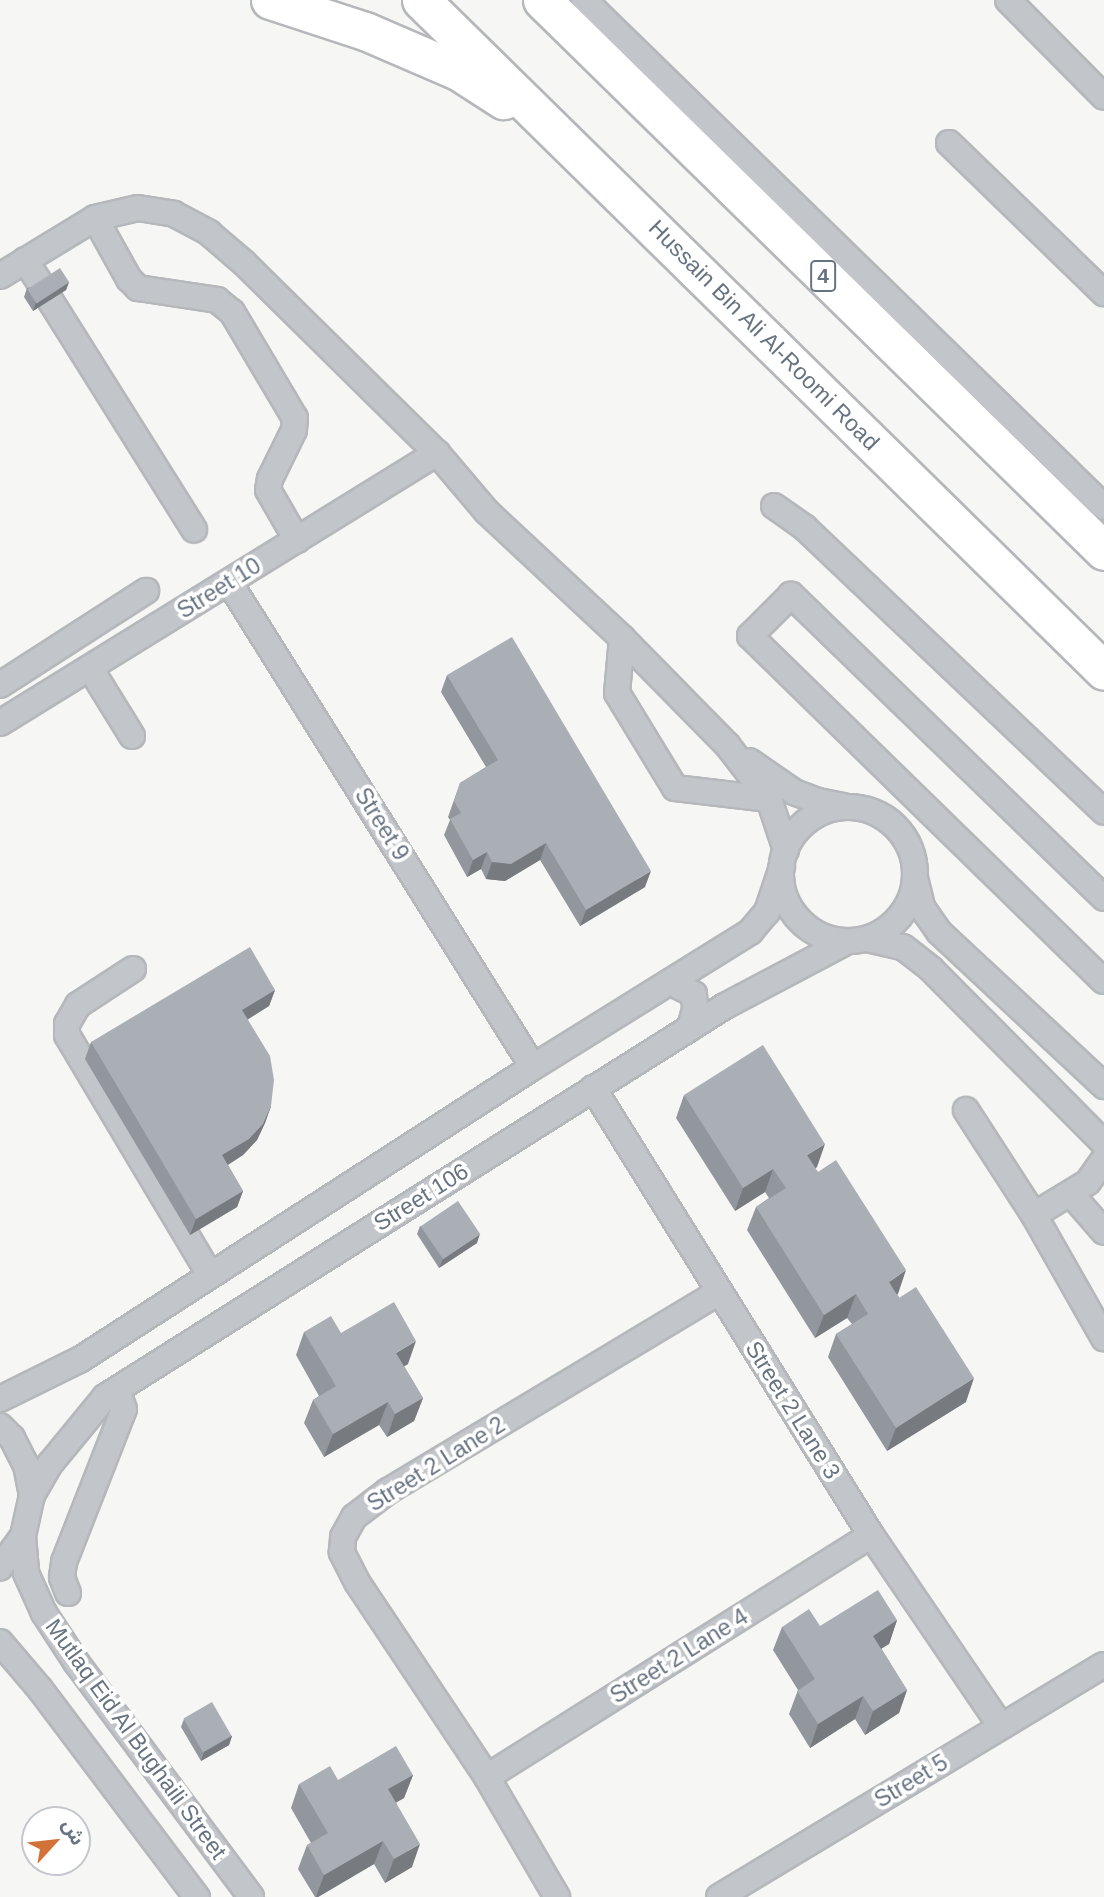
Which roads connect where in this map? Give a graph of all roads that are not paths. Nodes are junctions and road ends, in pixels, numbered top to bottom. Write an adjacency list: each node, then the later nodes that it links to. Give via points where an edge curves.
1 (270, 0): 10 (highway, via 365,31 458,71)
2 (421, 0): 10 (highway, Hussain Bin Ali Al-Roomi Road)
3 (542, 0): 20 (highway, 4)
4 (584, 0): 7 (street)
5 (594, 0): 7 (street)
6 (1008, 0): 8 (street)
7 (612, 27): 17 (street)
8 (1104, 97)
9 (949, 143): 14 (street)
10 (571, 144): 25 (highway, Hussain Bin Ali Al-Roomi Road)
11 (95, 218): 12 (street); 15 (street, via 138,208 174,214 209,233); 19 (street, via 138,288 216,300 232,312 293,412 294,430 268,490)
12 (25, 260): 13 (street); 18 (street)
13 (0, 276)
14 (1104, 293)
15 (437, 453): 19 (street, Street 10); 23 (street, via 487,512)
16 (774, 506): 33 (street, via 805,528)
17 (1104, 507)
18 (194, 530)
19 (297, 540): 21 (street, Street 10)
20 (1104, 551)
21 (229, 582): 24 (street, Street 10); 43 (street, Street 9)
22 (146, 591): 26 (street)
23 (622, 638): 29 (street); 30 (street, via 617,693 675,788)
24 (90, 668): 27 (street, Street 10); 28 (street)
25 (1104, 671)
26 (0, 685)
27 (0, 723)
28 (132, 736)
29 (728, 746): 30 (street); 32 (street, via 794,792)
30 (769, 799): 35 (street)
31 (918, 799): 32 (street); 34 (street); 37 (street, via 750,636 791,595); 40 (street)
32 (863, 810): 34 (street, via 894,825); 35 (street, via 831,809 812,818 796,832)
33 (1104, 812)
34 (908, 844): 36 (street)
35 (784, 858): 38 (street, via 783,889 798,918 825,937); 41 (street, Street 106, via 767,912 750,932)
36 (915, 878): 38 (street, via 901,916 886,930); 44 (street, via 923,909 939,932)
37 (1104, 898)
38 (856, 940): 42 (street, Street 106, via 737,999); 47 (street, via 903,947 931,969)
39 (133, 970): 52 (street, via 78,1005 67,1024 67,1035)
40 (1104, 981)
41 (670, 982): 42 (street, via 694,994); 43 (street, Street 106)
42 (690, 1028): 45 (street, Street 106)
43 (534, 1067): 52 (street, Street 106)
44 (1104, 1086)
45 (593, 1088): 53 (street, Street 2 Lane 3); 55 (street, Street 106)
46 (966, 1110): 50 (street)
47 (1104, 1143)
48 (1104, 1159): 49 (street, via 1088,1182)
49 (1071, 1194): 50 (street); 51 (street)
50 (1034, 1215): 54 (street)
51 (1103, 1226)
52 (210, 1276): 56 (street, Street 106, via 81,1359)
53 (719, 1292): 59 (street, Street 2 Lane 3); 66 (street, Street 2 Lane 2, via 388,1491 354,1517 343,1537 342,1552 357,1581)
54 (1104, 1338)
55 (117, 1390): 58 (street, Street 106, via 105,1397 70,1438); 62 (street, via 124,1409 64,1562 62,1577)
56 (0, 1399)
57 (0, 1426): 58 (street, via 26,1465)
58 (32, 1495): 60 (street)
59 (871, 1535): 65 (street, Street 2 Lane 3); 66 (street, Street 2 Lane 4)
60 (23, 1536): 61 (street); 68 (street, Mutlaq Eid Al Bughaili Street, via 26,1573 44,1613)
61 (0, 1568)
62 (68, 1593)
63 (0, 1642): 67 (street, Mutlaq Eid Al Bughaili Street)
64 (1104, 1665): 65 (street, Street 5)
65 (1001, 1726): 70 (street, Street 5)
66 (487, 1777): 69 (street, Street 2 Lane 2)
67 (197, 1897)
68 (251, 1897)
69 (557, 1897)
70 (719, 1897)

